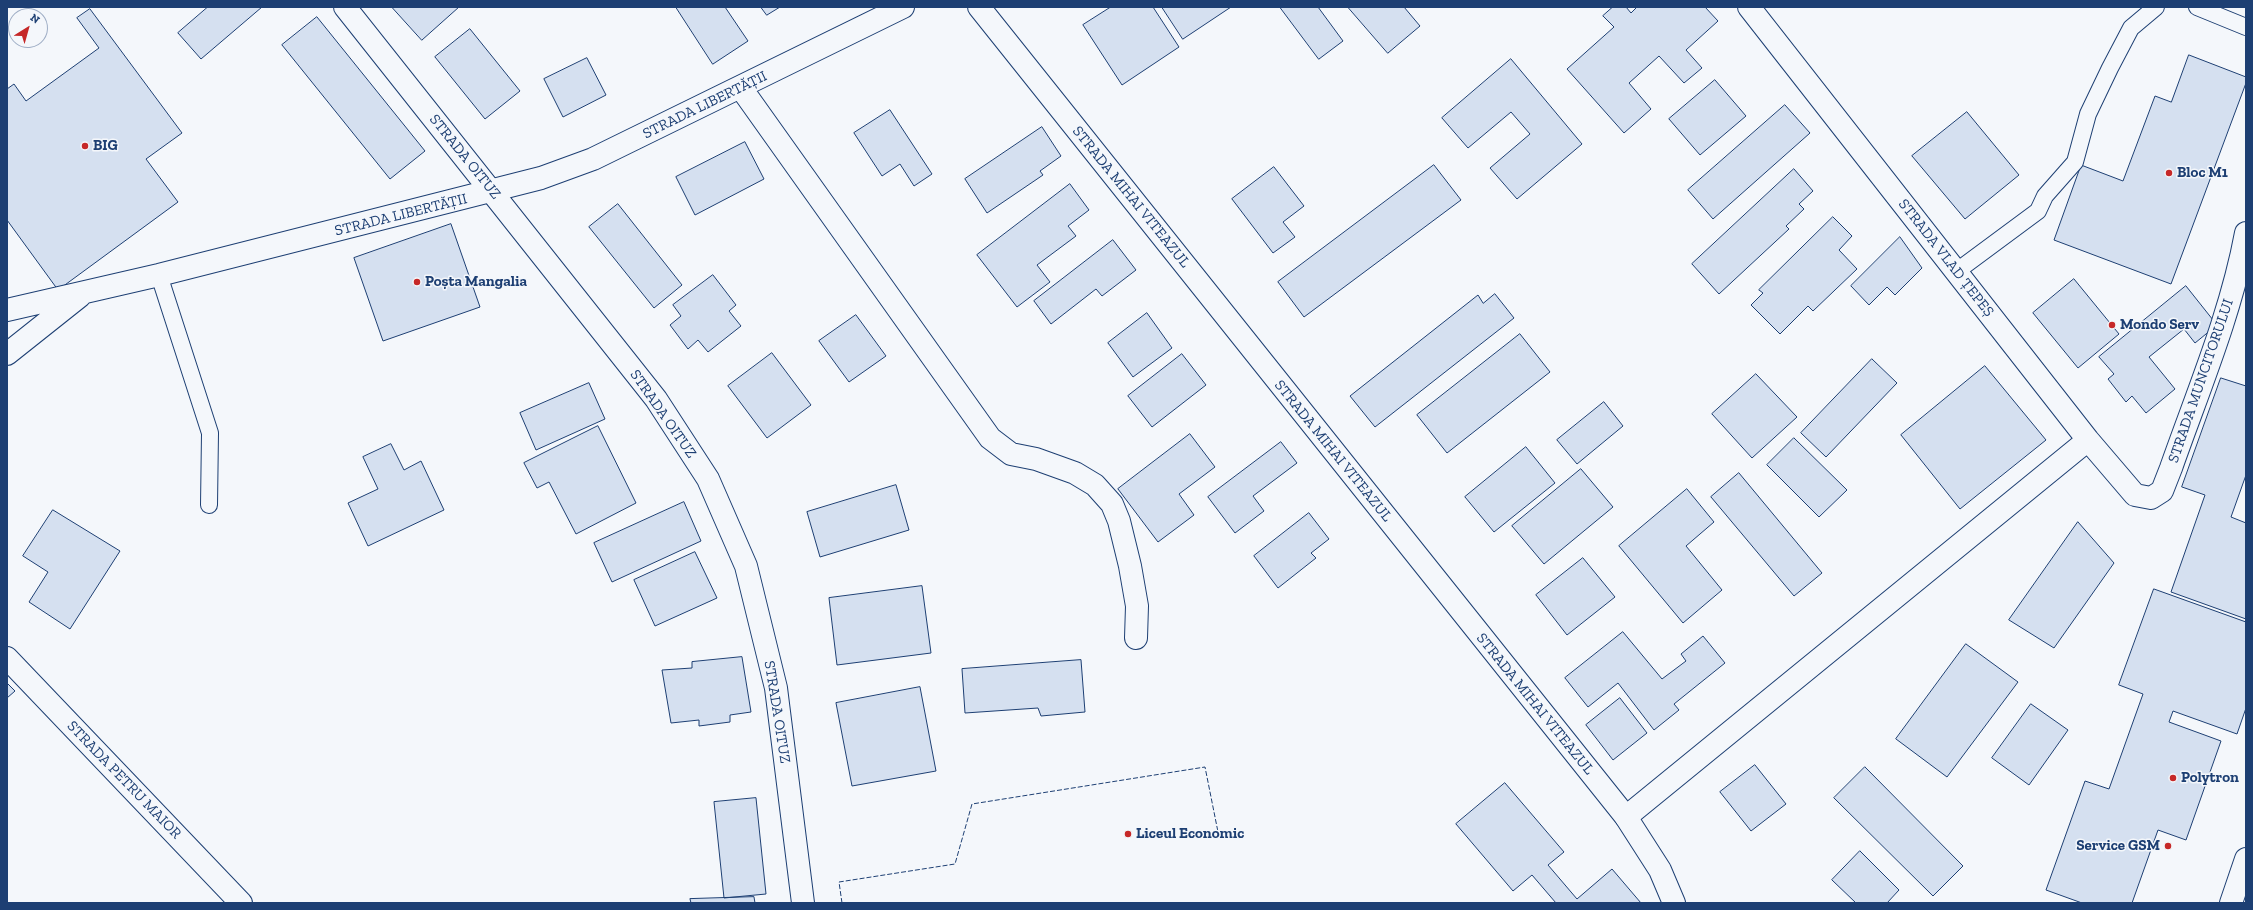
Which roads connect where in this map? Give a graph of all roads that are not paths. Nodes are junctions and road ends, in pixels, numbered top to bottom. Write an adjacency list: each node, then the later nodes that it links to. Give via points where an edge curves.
1 (345, 7): 9 (street, STRADA OITUZ)
2 (903, 7): 8 (street, STRADA LIBERTĂȚII)
3 (979, 7): 21 (street, STRADA MIHAI VITEAZUL)
4 (1749, 7): 11 (street, STRADA VLAD ȚEPEȘ)
5 (2156, 7): 11 (lane, via 2131,28 2088,114 2074,162 2045,196 2038,211)
6 (2197, 7): 7 (lane)
7 (2246, 27)
8 (741, 88): 9 (street, STRADA LIBERTĂȚII, via 593,159); 19 (street, via 990,438 1011,454 1036,459 1075,473 1095,485 1112,504 1119,521 1134,586 1137,606)
9 (493, 192): 12 (street, STRADA LIBERTĂȚII); 24 (street, STRADA OITUZ, via 656,399 711,486 746,566 776,688)
10 (2246, 233): 17 (street, STRADA MUNCITORULUI, via 2224,320 2171,468 2162,491)
11 (1957, 272): 16 (street, STRADA VLAD ȚEPEȘ)
12 (159, 276): 13 (street, STRADA LIBERTĂȚII); 18 (lane, via 210,433)
13 (83, 294): 14 (street, STRADA LIBERTĂȚII); 15 (street, STRADA LIBERTĂȚII)
14 (7, 310)
15 (7, 354)
16 (2088, 440): 17 (street, STRADA VLAD ȚEPEȘ, via 2135,495); 21 (street)
17 (2150, 498)
18 (209, 505)
19 (1136, 638)
20 (7, 658): 23 (street, STRADA PETRU MAIOR)
21 (1626, 818): 25 (street, STRADA MIHAI VITEAZUL, via 1660,870)
22 (2246, 859): 26 (street)
23 (241, 903)
24 (803, 903)
25 (1674, 903)
26 (2231, 903)

